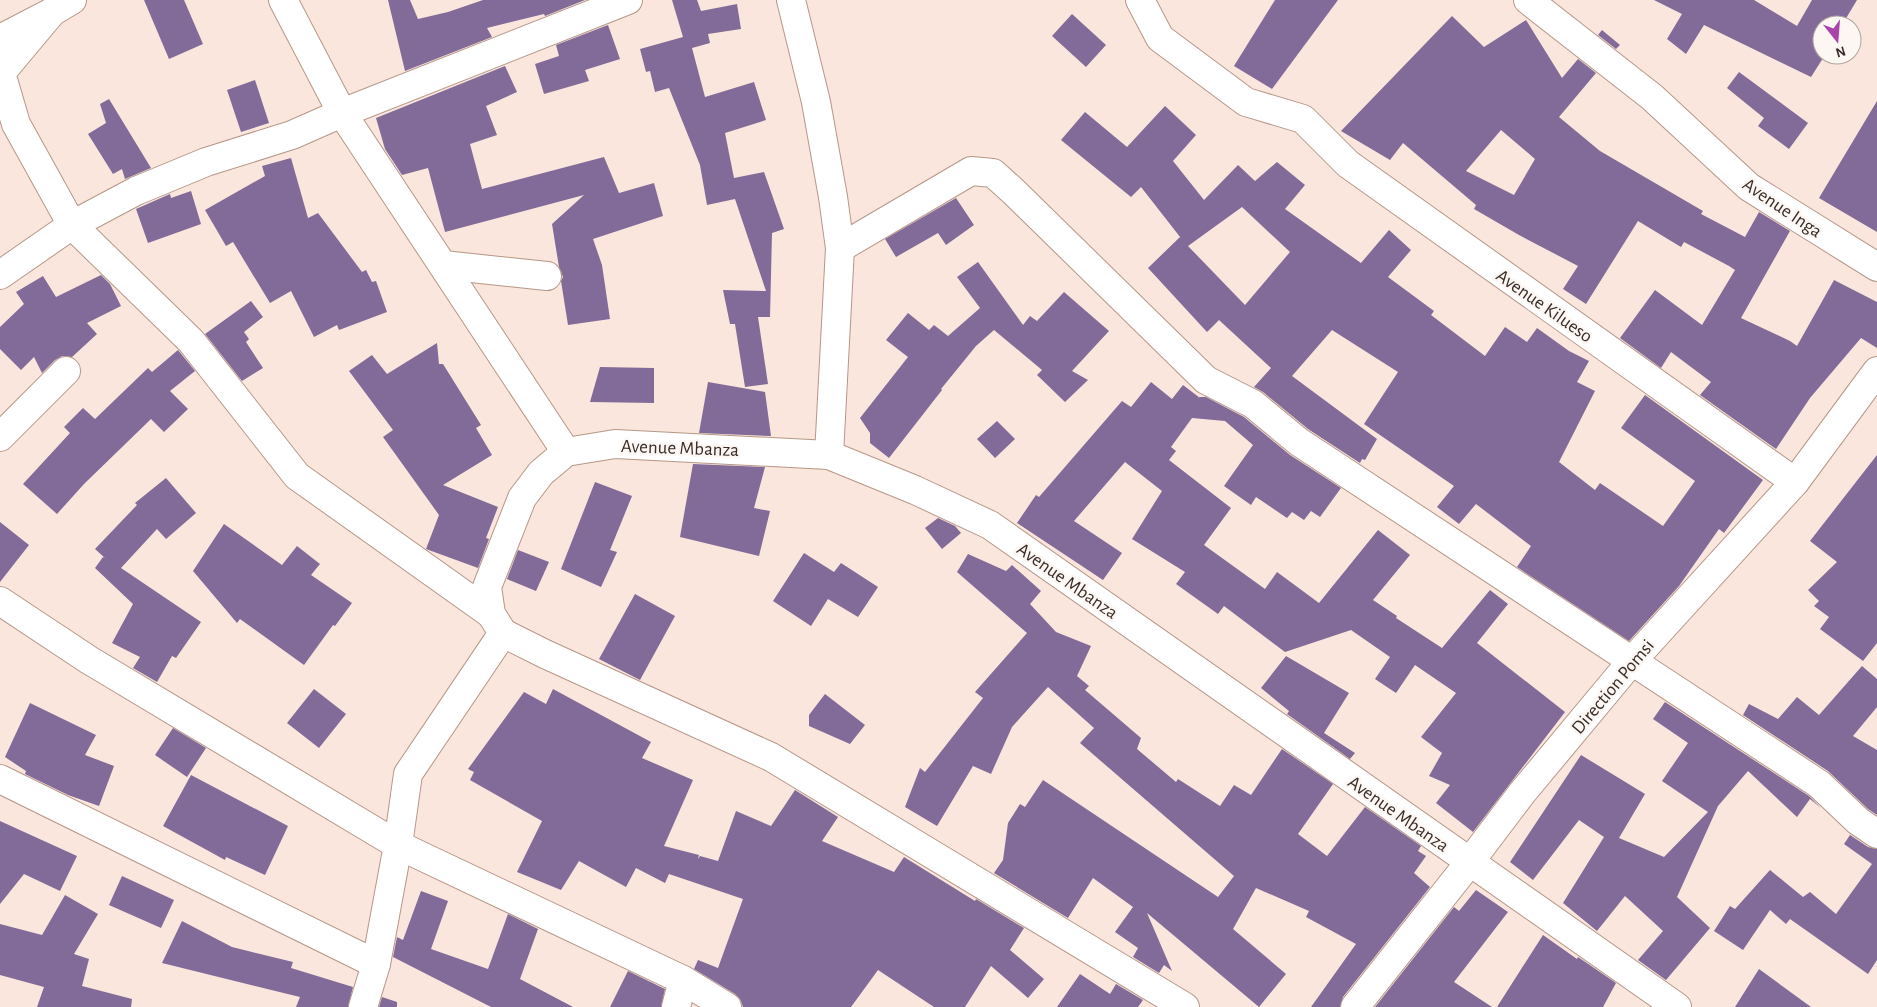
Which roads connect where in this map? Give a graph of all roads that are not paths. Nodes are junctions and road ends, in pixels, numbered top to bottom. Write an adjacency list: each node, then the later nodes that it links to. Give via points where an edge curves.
1 (283, 0): 8 (street)
2 (628, 0): 8 (street)
3 (791, 0): 10 (street, via 816,102)
4 (1140, 0): 20 (street, Avenue Kilueso, via 1160,38 1246,102 1303,119 1348,164)
5 (1528, 0): 12 (street, Avenue Inga, via 1652,97 1749,188)
6 (62, 6): 7 (street); 9 (street, via 1,72 16,124)
7 (0, 39)
8 (342, 113): 9 (street, via 292,135 206,162 136,191); 11 (street)
9 (72, 225): 13 (street); 22 (street, via 191,340 297,476)
10 (840, 248): 19 (street); 23 (street, via 971,171 993,173 1206,380 1253,404 1299,442)
11 (443, 265): 14 (street); 18 (street)
12 (1877, 267)
13 (0, 275)
14 (547, 276)
15 (66, 371): 17 (street)
16 (1877, 371): 20 (street, Direction Pomsi)
17 (0, 437)
18 (566, 452): 19 (street, Avenue Mbanza, via 615,444); 22 (street, via 541,473 522,498 487,587)
19 (829, 455): 27 (street, Avenue Mbanza, via 990,525)
20 (1795, 482): 23 (street, Direction Pomsi)
21 (0, 601): 26 (street, via 89,660)
22 (497, 623): 26 (street, via 408,774); 33 (street, via 545,654 771,757)
23 (1631, 662): 25 (street, via 1819,784 1858,822); 27 (street, Direction Pomsi, via 1522,793)
24 (0, 779): 28 (street)
25 (1877, 834)
26 (398, 845): 28 (street); 29 (street)
27 (1469, 863): 34 (street, Direction Pomsi); 35 (street, Avenue Mbanza)
28 (376, 964): 30 (street)
29 (683, 980): 31 (street); 32 (street)
30 (363, 1007)
31 (676, 1007)
32 (727, 1007)
33 (1185, 1007)
34 (1355, 1007)
35 (1677, 1007)

